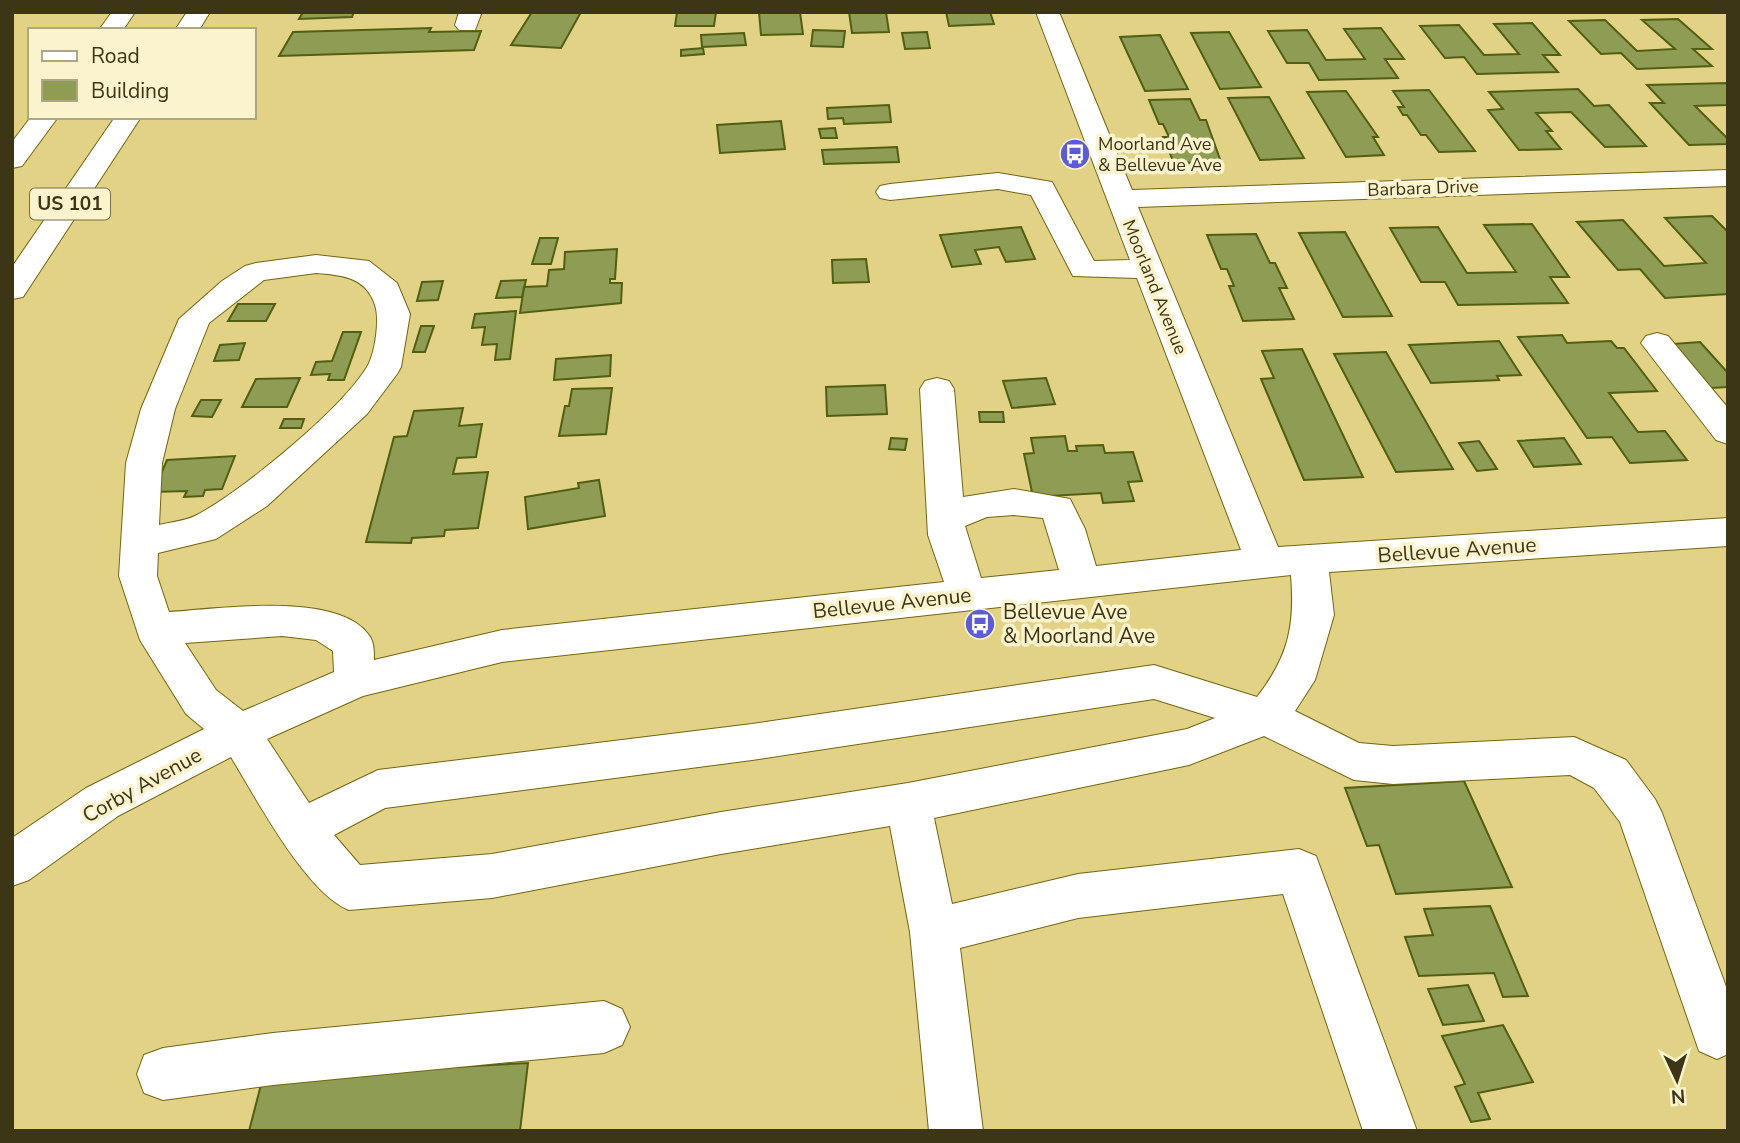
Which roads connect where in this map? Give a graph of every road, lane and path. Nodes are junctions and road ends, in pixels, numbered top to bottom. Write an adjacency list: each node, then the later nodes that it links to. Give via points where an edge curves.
1 (124, 12): 4 (main road)
2 (198, 12): 5 (main road)
3 (1046, 12): 11 (main road, Moorland Avenue)
4 (112, 28)
5 (188, 28)
6 (43, 119): 8 (main road)
7 (127, 119): 13 (main road, US 101)
8 (12, 160)
9 (1728, 178): 11 (main road, Barbara Drive)
10 (890, 192): 12 (main road, via 998,181 1042,188 1084,270)
11 (1119, 199): 12 (main road, Moorland Avenue)
12 (1147, 269): 21 (main road, Moorland Avenue)
13 (12, 290)
14 (1657, 343): 16 (main road)
15 (937, 389): 17 (main road)
16 (1728, 432)
17 (946, 519): 22 (main road, via 969,506 1018,501 1057,508); 23 (main road)
18 (1728, 532): 20 (main road, Bellevue Avenue)
19 (140, 543): 19 (main road, via 144,463 158,409 195,318 256,272 316,264 358,267 386,290 394,314 385,367 355,406 254,497 204,529); 24 (main road, via 138,576)
20 (1309, 560): 21 (main road, Bellevue Avenue); 26 (main road, via 1314,615 1293,680)
21 (1265, 562): 22 (main road, Bellevue Avenue)
22 (1082, 583): 23 (main road, Bellevue Avenue)
23 (967, 594): 25 (main road, Bellevue Avenue, via 502,646)
24 (154, 629): 25 (main road, via 282,620 325,626 353,643); 27 (main road, via 201,702)
25 (355, 681): 27 (main road, Bellevue Avenue)
26 (1266, 717): 28 (main road, via 1189,747); 29 (main road, via 1154,682 752,742 378,789); 33 (main road, via 1354,761 1393,765 1574,757 1610,774 1639,813)
27 (239, 732): 29 (main road); 30 (main road, Corby Avenue, via 102,802)
28 (908, 803): 29 (main road, via 492,876 349,888); 31 (main road)
29 (300, 830)
30 (12, 865)
31 (934, 932): 35 (main road); 36 (main road, via 1078,896 1299,871)
32 (604, 1027): 34 (main road)
33 (1717, 1033)
34 (163, 1074)
35 (956, 1131)
36 (1390, 1131)

